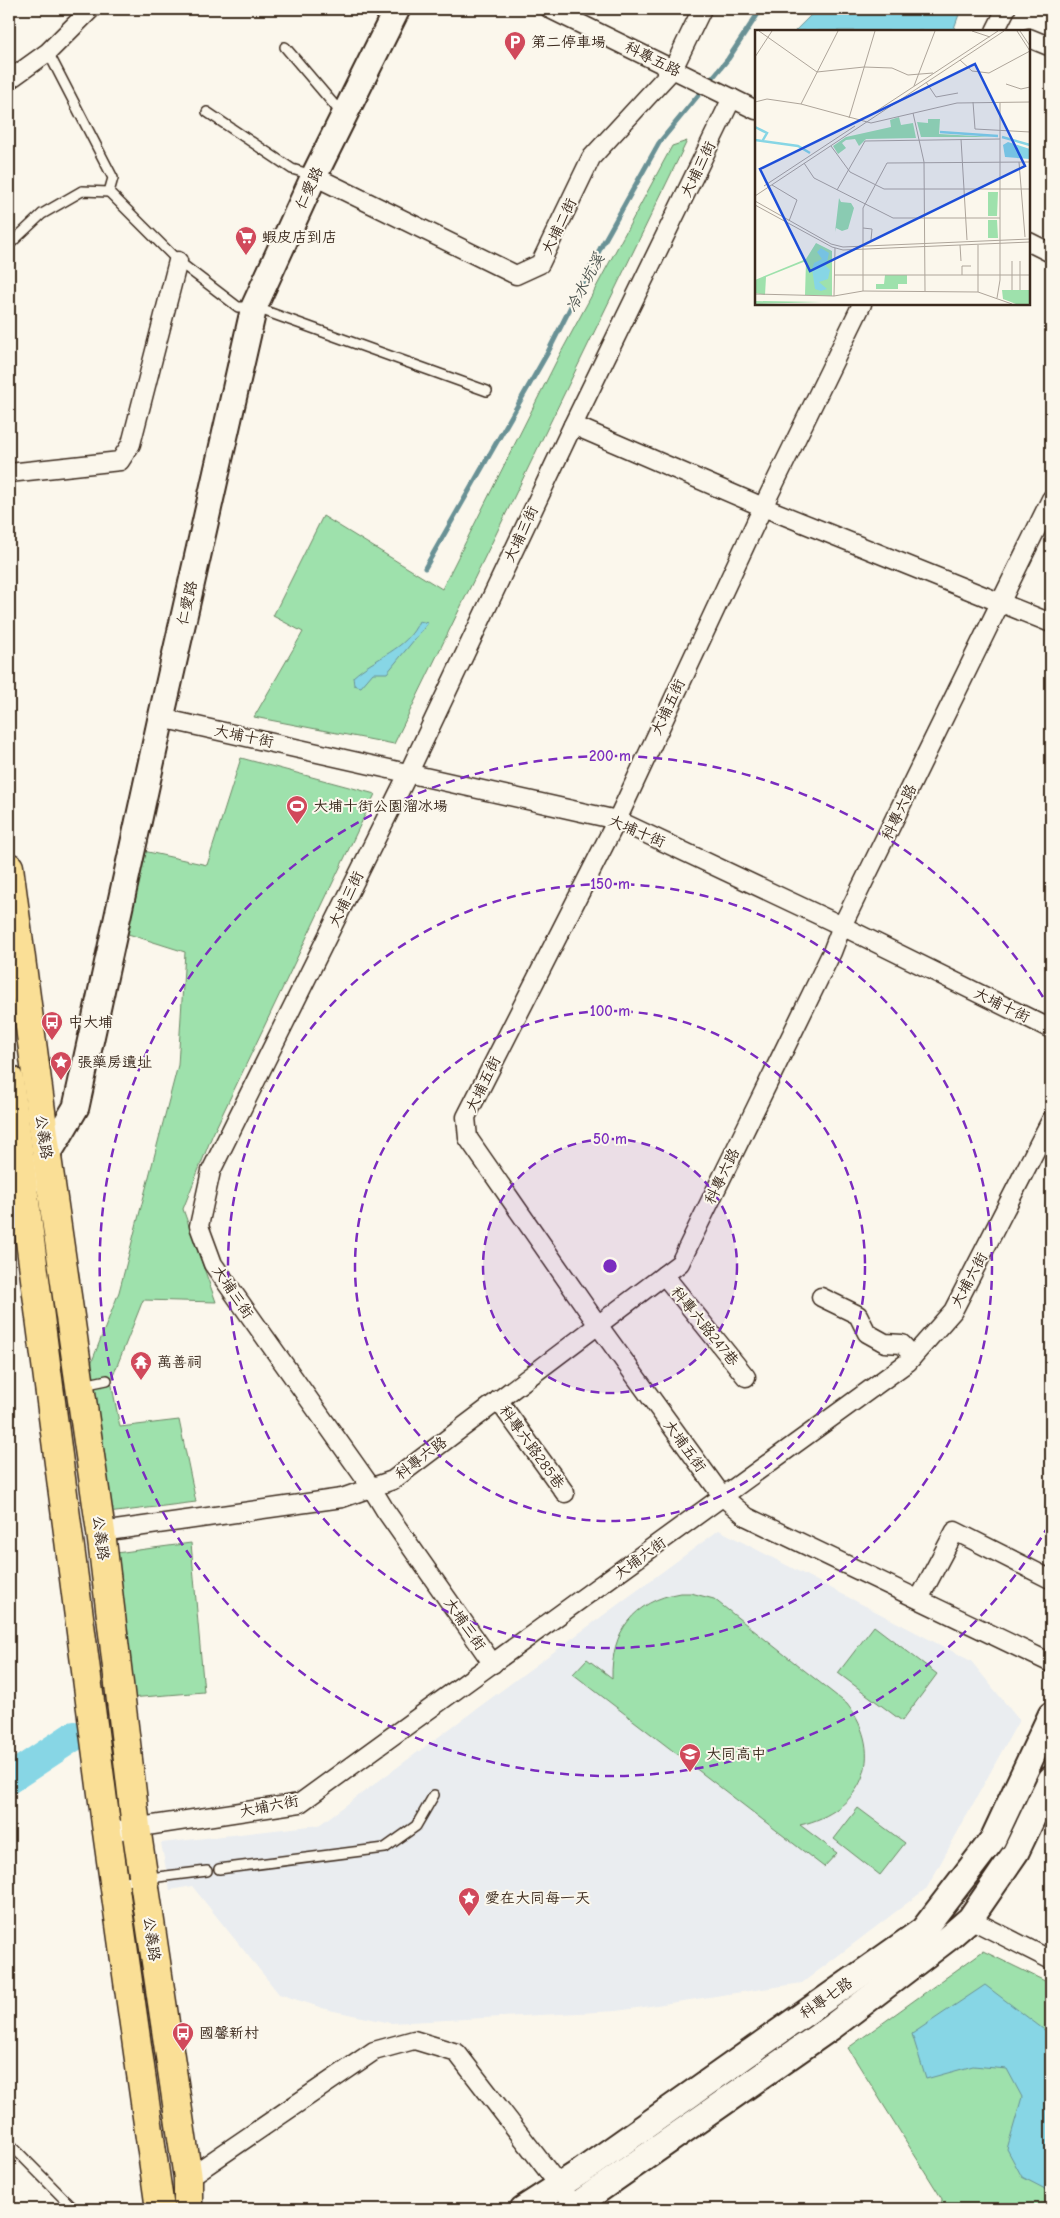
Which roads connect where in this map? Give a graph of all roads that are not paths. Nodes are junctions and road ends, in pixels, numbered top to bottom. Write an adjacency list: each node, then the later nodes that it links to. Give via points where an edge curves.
1 (90, 9): 10 (street)
2 (397, 9): 16 (street, 仁愛路)
3 (550, 9): 11 (street, 科專五路)
4 (702, 9): 11 (street, 大埔二街)
5 (1006, 9): 6 (street)
6 (1001, 30)
7 (1030, 38): 9 (street)
8 (285, 47): 16 (lane)
9 (1051, 47)
10 (48, 52): 12 (street); 18 (lane, via 112,178)
11 (680, 72): 13 (street, 科專五路); 17 (street, 大埔二街, via 591,158 540,264 516,275)
12 (9, 80)
13 (726, 95): 14 (street, 科專五路); 26 (street, 大埔三街)
14 (755, 110)
15 (207, 112): 17 (lane, via 292,169)
16 (344, 116): 17 (street, 仁愛路)
17 (314, 176): 24 (street, 仁愛路)
18 (109, 192): 20 (lane, via 82,191 42,214); 22 (lane)
19 (1030, 242): 21 (street)
20 (9, 245)
21 (1051, 253)
22 (178, 261): 24 (lane, via 238,307); 27 (street, via 131,444 120,461)
23 (862, 305): 29 (street, 大埔五街)
24 (254, 307): 25 (lane); 32 (street, 仁愛路)
25 (487, 391)
26 (573, 425): 29 (street); 33 (street, 大埔三街)
27 (9, 473)
28 (1051, 499): 30 (street, 科專六路)
29 (763, 507): 30 (street); 34 (street, 大埔五街)
30 (1000, 604): 31 (street); 36 (street, 科專六路)
31 (1051, 624)
32 (161, 718): 33 (street, 大埔十街); 40 (street, 仁愛路, via 76,1107)
33 (409, 772): 34 (street, 大埔十街); 50 (street, 大埔三街, via 211,1171 199,1226 213,1264)
34 (617, 820): 36 (street, 大埔十街); 44 (street, 大埔五街, via 466,1117 468,1138)
35 (9, 867): 40 (main road, 公義路)
36 (842, 926): 37 (street, 大埔十街); 42 (street, 科專六路, via 828,961 680,1263)
37 (1051, 1029)
38 (9, 1079): 41 (main road, 公義路)
39 (1049, 1131): 45 (street, 大埔六街, via 953,1312)
40 (47, 1157): 41 (street, 仁愛路); 48 (main road, 公義路)
41 (16, 1197): 62 (main road, 公義路)
42 (664, 1275): 44 (street, 科專六路); 46 (street, 科專六路247巷)
43 (821, 1297): 45 (street, via 858,1315 867,1332 885,1343 902,1344)
44 (598, 1326): 49 (street, 科專六路); 52 (street, 大埔五街)
45 (913, 1356): 52 (street, 大埔六街)
46 (746, 1377)
47 (107, 1380): 48 (lane)
48 (80, 1385): 53 (main road, 公義路)
49 (498, 1400): 50 (street, 科專六路, via 393,1480); 51 (street, 科專六路285巷)
50 (371, 1487): 53 (street, 科專六路, via 342,1498); 57 (street, 大埔三街)
51 (565, 1493)
52 (723, 1497): 55 (street, 大埔五街, via 748,1517); 57 (street, 大埔六街)
53 (101, 1532): 61 (main road, 公義路)
54 (1050, 1579): 55 (street, via 955,1531)
55 (919, 1599): 56 (street, 大埔五街)
56 (1051, 1663)
57 (493, 1664): 61 (street, 大埔六街, via 300,1804)
58 (1051, 1715): 71 (street, 科專七路, via 994,1839 923,1930)
59 (1051, 1780): 67 (street, 科專七路, via 1016,1852)
60 (434, 1795): 63 (lane, via 416,1826 385,1848)
61 (136, 1828): 62 (street, 大埔六街); 65 (main road, 公義路)
62 (107, 1832): 66 (main road, 公義路)
63 (219, 1869)
64 (207, 1870): 65 (lane)
65 (143, 1878): 66 (lane); 70 (main road, 公義路)
66 (114, 1882): 74 (main road, 公義路)
67 (970, 1919): 68 (street); 72 (street, 科專七路, via 833,2026)
68 (1051, 1960)
69 (9, 2143): 73 (lane)
70 (188, 2178): 71 (street, via 374,2050 414,2040 457,2052); 75 (main road, 公義路)
71 (560, 2184): 72 (street); 76 (street, 科專七路)
72 (573, 2208)
73 (74, 2209)
74 (160, 2209)
75 (188, 2209)
76 (523, 2209)

